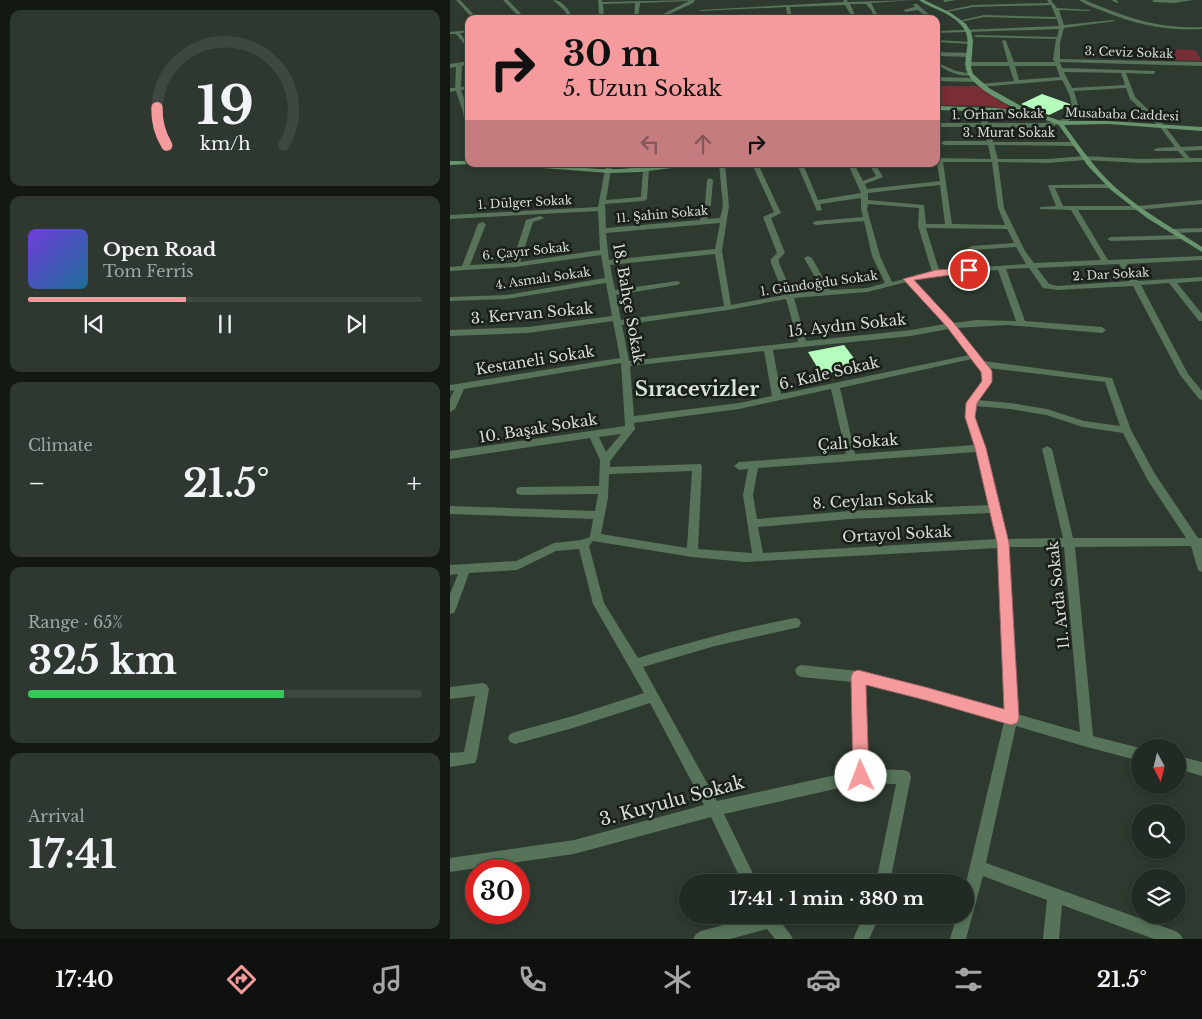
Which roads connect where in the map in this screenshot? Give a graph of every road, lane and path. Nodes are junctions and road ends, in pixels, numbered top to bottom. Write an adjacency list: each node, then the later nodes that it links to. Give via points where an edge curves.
1 (458, 0): 27 (street)
2 (505, 0): 28 (street)
3 (555, 0): 29 (street, via 569,8)
4 (696, 0): 11 (street); 20 (street); 32 (street)
5 (911, 0): 16 (street); 19 (street)
6 (922, 0): 24 (main road)
7 (954, 0): 12 (street)
8 (1080, 0): 43 (street, via 1150,26 1173,30)
9 (1191, 0): 13 (street)
10 (638, 1): 11 (street); 14 (street); 31 (street)
11 (659, 1)
12 (945, 1)
13 (1154, 1)
14 (600, 2): 30 (street)
15 (845, 2): 16 (street); 18 (street); 22 (street)
16 (868, 3): 36 (street)
17 (1052, 4): 23 (street); 24 (street, via 973,6); 39 (street)
18 (788, 6): 20 (street); 25 (street)
19 (919, 8): 37 (street, via 905,10); 38 (street)
20 (701, 10): 33 (street)
21 (841, 10): 22 (street)
22 (850, 10): 35 (street)
23 (1089, 10)
24 (947, 11): 40 (main road)
25 (789, 12): 26 (street); 34 (street)
26 (798, 12)
27 (472, 15)
28 (520, 15)
29 (570, 15)
30 (602, 15)
31 (636, 15)
32 (664, 15)
33 (703, 15)
34 (789, 15)
35 (853, 15)
36 (875, 15)
37 (912, 15)
38 (927, 15)
39 (1059, 18): 40 (street, via 984,16); 42 (street)
40 (960, 21): 45 (main road)
41 (1113, 21): 42 (street)
42 (1062, 27): 44 (street); 52 (street)
43 (1202, 28)
44 (1000, 29): 45 (street); 51 (street)
45 (968, 30): 48 (street); 50 (main road)
46 (465, 31): 47 (street)
47 (457, 32): 49 (street); 54 (street)
48 (940, 32)
49 (450, 33)
50 (972, 36): 51 (street); 55 (main road)
51 (1004, 38): 52 (street); 61 (street)
52 (1057, 38): 58 (street)
53 (940, 41): 55 (street)
54 (465, 43)
55 (972, 43): 57 (main road)
56 (940, 54): 57 (street)
57 (970, 55): 60 (main road)
58 (1056, 62): 61 (street, 3. Ceviz Sokak); 62 (street, 3. Ceviz Sokak); 66 (street)
59 (465, 64): 63 (street)
60 (967, 64): 61 (street, 3. Ceviz Sokak); 70 (main road)
61 (1011, 64): 73 (street)
62 (1202, 64)
63 (459, 65): 64 (street); 80 (street)
64 (450, 66)
65 (940, 66): 70 (street)
66 (1060, 70): 67 (street); 71 (street)
67 (1097, 71): 68 (street); 76 (street)
68 (1123, 72): 69 (street); 75 (street)
69 (1152, 72)
70 (970, 74): 74 (main road)
71 (1062, 78): 73 (street); 79 (street)
72 (940, 79): 74 (street)
73 (1017, 81): 74 (street)
74 (979, 83): 83 (main road, via 1002,101)
75 (1128, 86): 76 (street); 88 (street, via 1132,98)
76 (1107, 87): 79 (street)
77 (450, 90): 80 (street)
78 (465, 90): 80 (street)
79 (1069, 90): 85 (street, via 1077,106 1075,115)
80 (458, 94): 84 (street)
81 (940, 108): 82 (main road)
82 (981, 109): 83 (main road); 87 (street, 2. Dar Sokak)
83 (1042, 117): 85 (main road, Musababa Caddesi)
84 (465, 118)
85 (1060, 123): 87 (street, 1. Orhan Sokak); 88 (main road, Musababa Caddesi); 92 (main road)
86 (940, 125): 87 (street, 1. Orhan Sokak)
87 (985, 126): 91 (street, 2. Dar Sokak)
88 (1162, 126): 89 (main road, Musababa Caddesi); 94 (street)
89 (1202, 129)
90 (944, 143): 91 (street, 3. Murat Sokak)
91 (990, 143): 92 (street, 3. Murat Sokak); 98 (street, 2. Dar Sokak)
92 (1074, 144): 96 (main road)
93 (1202, 148): 94 (street)
94 (1179, 149): 95 (street); 99 (street)
95 (1157, 150)
96 (1084, 158): 98 (street); 99 (street); 114 (main road)
97 (940, 160): 98 (street)
98 (995, 160): 133 (street, 2. Dar Sokak, via 1001,208)
99 (1188, 160): 100 (street)
100 (1202, 160)
101 (465, 163): 102 (main road)
102 (450, 164)
103 (590, 167): 110 (main road)
104 (722, 167): 127 (street)
105 (756, 167): 164 (street, via 778,214 767,217 780,247 781,253 775,263)
106 (801, 167): 116 (street)
107 (853, 167): 115 (street)
108 (874, 167): 115 (street, via 880,177)
109 (940, 167): 113 (street)
110 (609, 168): 111 (main road); 118 (street, 18. Bahçe Sokak)
111 (642, 168): 118 (street, 1. Dülger Sokak, via 644,199)
112 (710, 180): 128 (street)
113 (943, 183): 115 (street); 132 (street)
114 (1110, 186): 120 (street, via 1051,186); 122 (main road)
115 (864, 193): 116 (street); 126 (street); 131 (street, via 922,206)
116 (816, 202): 123 (street)
117 (1202, 202): 122 (street)
118 (601, 206): 124 (street, 1. Dülger Sokak); 135 (street, 18. Bahçe Sokak)
119 (1042, 208): 120 (street)
120 (1060, 208): 121 (street)
121 (1073, 208): 122 (street); 146 (street)
122 (1136, 208): 136 (main road)
123 (819, 210)
124 (565, 212): 125 (street, 1. Dülger Sokak); 149 (street, via 530,220)
125 (450, 217)
126 (867, 219): 129 (street); 160 (street, via 876,256)
127 (724, 220): 128 (street, 11. Şahin Sokak); 142 (street)
128 (703, 222): 135 (street, 11. Şahin Sokak)
129 (816, 223)
130 (482, 224): 152 (street)
131 (922, 226): 132 (street); 154 (street)
132 (949, 226): 133 (street)
133 (1009, 227): 139 (street, 2. Dar Sokak)
134 (1202, 230): 136 (street)
135 (602, 231): 143 (street, 18. Bahçe Sokak)
136 (1172, 231): 137 (main road)
137 (1182, 237): 138 (street); 141 (main road)
138 (1111, 239)
139 (1018, 245): 140 (street); 150 (street, 2. Dar Sokak)
140 (972, 248)
141 (1202, 250)
142 (718, 251): 148 (street); 166 (street)
143 (604, 252): 148 (street, 18. Bahçe Sokak); 149 (street, 6. Çayır Sokak)
144 (808, 258): 163 (street)
145 (1202, 258): 147 (street, 1. Gündoğdu Sokak)
146 (1106, 262): 147 (street, 1. Gündoğdu Sokak); 150 (street, 1. Gündoğdu Sokak)
147 (1121, 262): 161 (street)
148 (605, 263): 157 (street, 18. Bahçe Sokak)
149 (516, 265): 152 (street, 6. Çayır Sokak)
150 (1032, 266): 153 (street, 1. Gündoğdu Sokak); 161 (street, 2. Dar Sokak, via 1046,286 1057,288)
151 (450, 268): 152 (street, 6. Çayır Sokak)
152 (465, 268)
153 (1001, 268): 154 (street, 1. Gündoğdu Sokak); 170 (street)
154 (936, 273): 155 (street, 1. Gündoğdu Sokak)
155 (908, 279): 160 (street, 1. Gündoğdu Sokak); 169 (street)
156 (1202, 279): 158 (street, 2. Dar Sokak)
157 (608, 280): 162 (street, 18. Bahçe Sokak); 165 (street, 4. Asmalı Sokak, via 506,297)
158 (1172, 282): 161 (street, 2. Dar Sokak); 167 (street)
159 (677, 283): 162 (street)
160 (889, 284): 163 (street, 1. Gündoğdu Sokak, via 867,290)
161 (1136, 284): 181 (street, via 1184,375)
162 (611, 293): 168 (street, 18. Bahçe Sokak)
163 (828, 293): 164 (street, 1. Gündoğdu Sokak)
164 (790, 296): 166 (street, 1. Gündoğdu Sokak); 173 (street)
165 (450, 299)
166 (728, 308): 168 (street, 1. Gündoğdu Sokak)
167 (1202, 319)
168 (617, 320): 172 (street, 3. Kervan Sokak, via 528,330); 176 (street, 18. Bahçe Sokak)
169 (950, 324): 170 (street, 15. Aydın Sokak); 173 (street, 15. Aydın Sokak, via 930,330); 175 (street)
170 (1022, 325): 171 (street, 15. Aydın Sokak)
171 (1102, 330)
172 (450, 333)
173 (803, 344): 174 (street, 15. Aydın Sokak)
174 (768, 348): 176 (street, 15. Aydın Sokak); 182 (street)
175 (974, 356): 177 (street); 179 (street, 6. Kale Sokak)
176 (625, 362): 178 (street, Kestaneli Sokak); 185 (street, 18. Bahçe Sokak)
177 (981, 364): 183 (street, via 986,371 987,382); 186 (street, via 1109,380)
178 (461, 386): 180 (street, Kestaneli Sokak); 184 (street)
179 (835, 387): 182 (street, 6. Kale Sokak); 191 (street)
180 (450, 388)
181 (1202, 397)
182 (777, 398): 185 (street, 6. Kale Sokak)
183 (972, 403): 186 (street, via 1047,412 1083,424); 188 (street, via 970,417)
184 (450, 410)
185 (630, 425): 187 (street, 10. Başak Sokak); 193 (street)
186 (1126, 430): 202 (street, via 1151,476)
187 (593, 434): 190 (street, 10. Başak Sokak); 193 (street)
188 (980, 448): 191 (street, Çalı Sokak); 197 (street)
189 (1047, 448): 204 (street, 11. Arda Sokak)
190 (450, 455)
191 (851, 458): 192 (street, Çalı Sokak)
192 (754, 465): 194 (street, Çalı Sokak); 200 (street, via 748,495)
193 (604, 466): 195 (street); 206 (street, via 697,467)
194 (739, 466)
195 (604, 490): 196 (street); 199 (street)
196 (521, 491)
197 (995, 509): 200 (street, 8. Ceylan Sokak); 203 (street)
198 (450, 510): 199 (street)
199 (600, 515): 201 (street)
200 (753, 523): 207 (street)
201 (595, 536): 205 (street); 206 (street, Ortayol Sokak)
202 (1199, 542): 204 (street, Ortayol Sokak); 208 (street)
203 (1003, 543): 204 (street, Ortayol Sokak); 207 (street, Ortayol Sokak); 218 (street)
204 (1068, 543): 220 (street, 11. Arda Sokak)
205 (583, 544): 209 (street, via 554,547 517,565); 213 (street, via 598,604)
206 (692, 553): 207 (street, Ortayol Sokak)
207 (758, 557)
208 (1202, 567)
209 (465, 568): 210 (street); 211 (street)
210 (450, 570)
211 (450, 609)
212 (795, 623): 213 (street, via 692,646)
213 (635, 664): 217 (street)
214 (801, 670): 215 (street)
215 (858, 677): 218 (street); 225 (street)
216 (450, 693): 222 (street, via 482,689 470,758)
217 (653, 696): 219 (street); 226 (street)
218 (1011, 718): 220 (street); 228 (street)
219 (515, 738)
220 (1087, 741): 221 (street)
221 (1131, 752)
222 (450, 760)
223 (1186, 765): 224 (street)
224 (1202, 769)
225 (861, 776): 226 (street, 3. Kuyulu Sokak); 230 (street, 3. Kuyulu Sokak, via 904,777)
226 (714, 808): 227 (street, 3. Kuyulu Sokak, via 574,847); 229 (street)
227 (450, 865)
228 (978, 867): 231 (street); 232 (street)
229 (746, 874)
230 (885, 874)
231 (974, 882)
232 (1055, 895): 241 (street); 242 (street)
233 (749, 924): 237 (street)
234 (773, 924): 238 (street)
235 (868, 924): 239 (street)
236 (962, 924): 240 (street)
237 (701, 939)
238 (785, 939)
239 (861, 939)
240 (958, 939)
241 (1050, 939)
242 (1175, 939)

